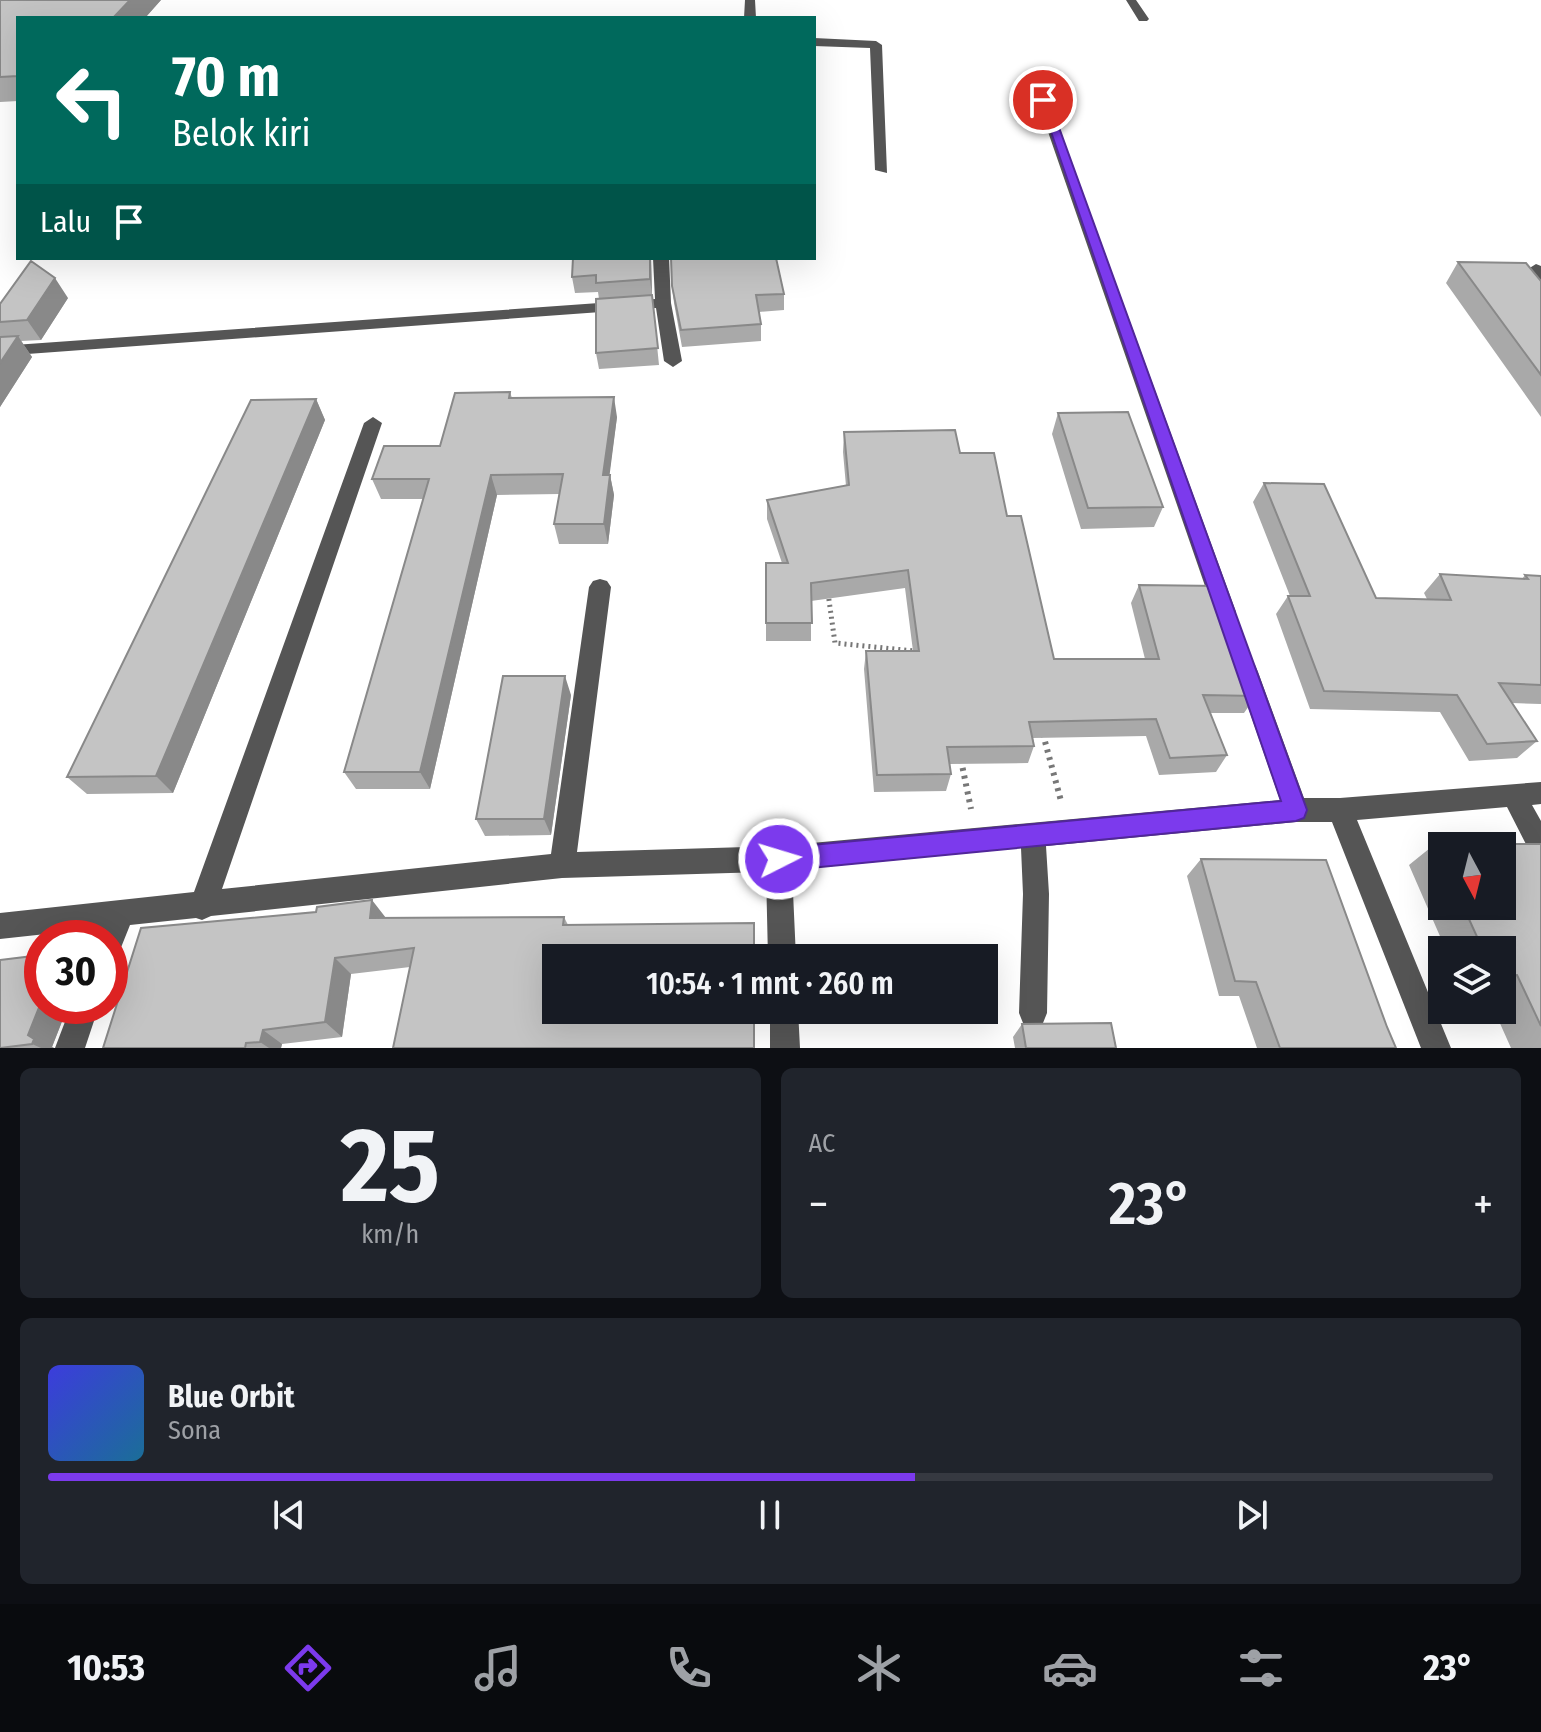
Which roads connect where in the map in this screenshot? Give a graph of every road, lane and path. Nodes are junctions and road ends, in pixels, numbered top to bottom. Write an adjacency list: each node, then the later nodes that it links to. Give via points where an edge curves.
1 (1131, 0): 2 (street)
2 (1143, 19)
3 (816, 42): 5 (street, via 876,45)
4 (1043, 100): 18 (street)
5 (882, 170)
6 (661, 260): 7 (street)
7 (663, 303): 8 (street); 9 (street)
8 (0, 351)
9 (673, 361)
10 (373, 423): 26 (street)
11 (600, 587): 25 (street)
12 (827, 588): 13 (path, via 835,643 915,651)
13 (925, 658)
14 (1041, 729): 20 (path)
15 (959, 749): 22 (path)
16 (1541, 793): 17 (street)
17 (1514, 795): 19 (street); 23 (street)
18 (1296, 810): 19 (street); 20 (street)
19 (1340, 810): 36 (street)
20 (1070, 833): 21 (street)
21 (1033, 836): 22 (street); 31 (street)
22 (977, 841): 24 (street)
23 (1541, 847)
24 (779, 859): 25 (street); 30 (street)
25 (562, 865): 26 (street)
26 (202, 907): 27 (street)
27 (121, 915): 28 (street); 29 (street)
28 (119, 920)
29 (0, 926)
30 (782, 944)
31 (1033, 1013)
32 (79, 1024): 34 (street)
33 (784, 1024): 35 (street)
34 (70, 1048)
35 (785, 1048)
36 (1436, 1048)

